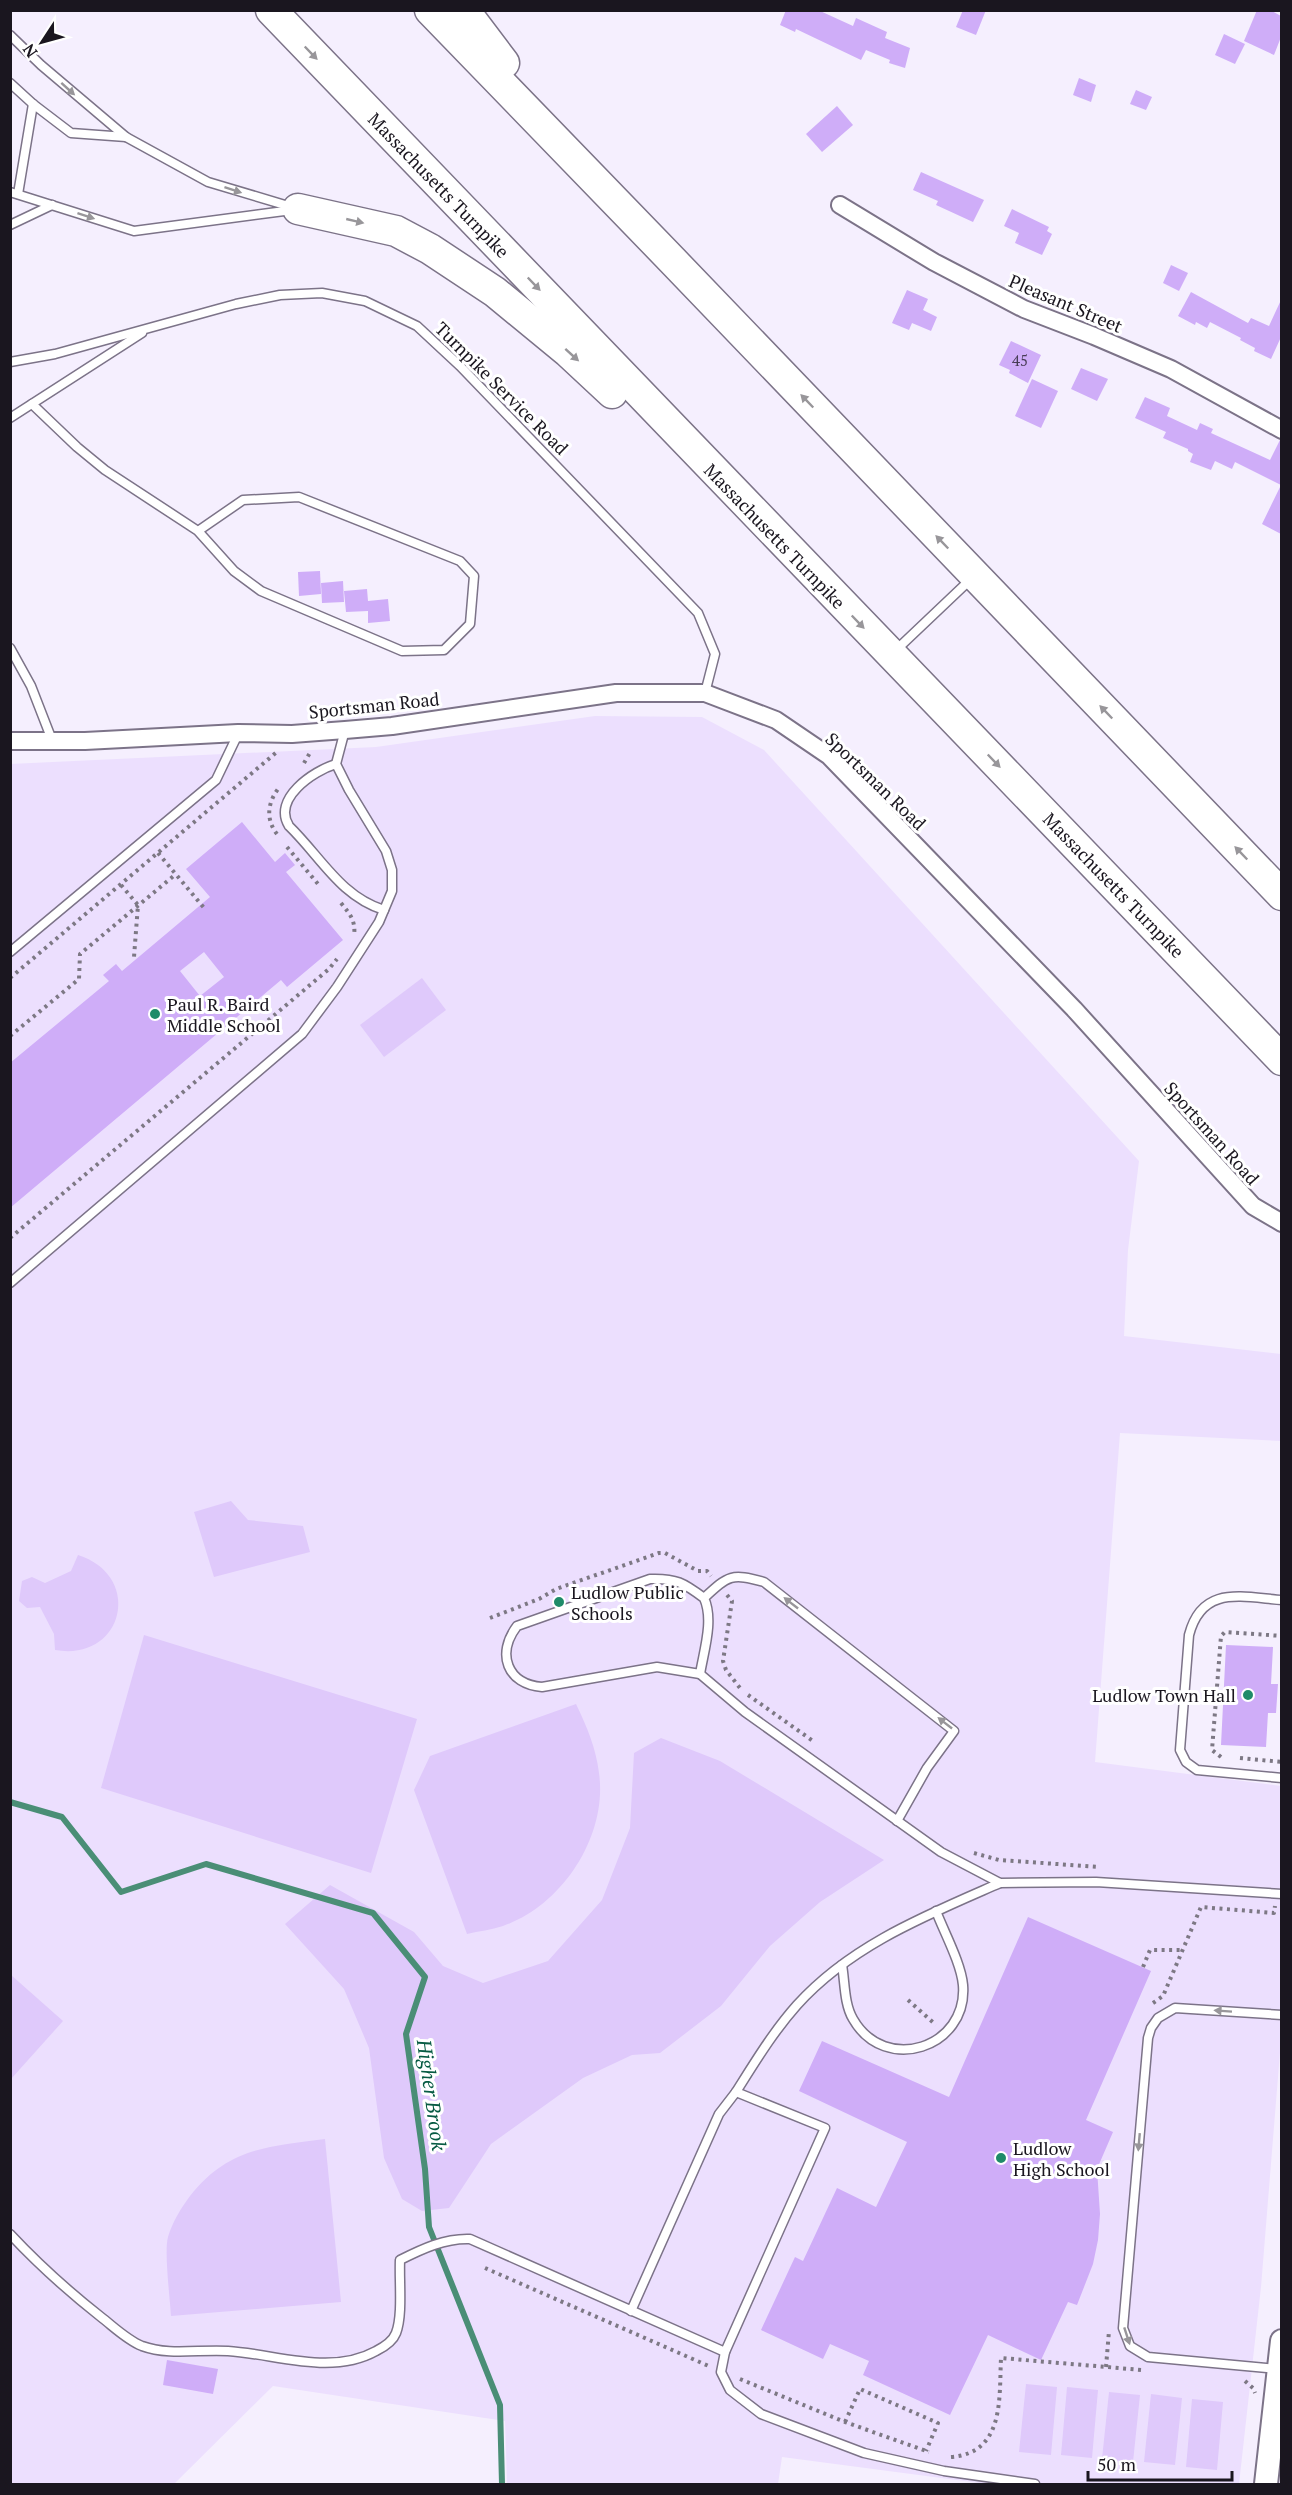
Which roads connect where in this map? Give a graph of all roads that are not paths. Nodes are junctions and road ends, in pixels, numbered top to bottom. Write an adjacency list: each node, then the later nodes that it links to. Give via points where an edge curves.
1 (271, 10): 20 (highway, Massachusetts Turnpike, one-way to 20)
2 (430, 10): 13 (highway)
3 (464, 10): 13 (highway)
4 (11, 35): 7 (lane, one-way to 7)
5 (10, 83): 6 (lane)
6 (33, 104): 7 (lane, via 71,133); 8 (lane)
7 (126, 137): 11 (lane, one-way to 11, via 208,182)
8 (14, 193): 9 (lane)
9 (52, 205): 11 (lane, one-way to 11, via 134,231); 12 (lane)
10 (840, 205): 18 (street, Pleasant Street, via 934,262 1024,309 1171,369)
11 (298, 209): 20 (highway, one-way to 20, via 396,231 464,269 568,352)
12 (10, 225)
13 (638, 225): 21 (highway, one-way to 13)
14 (150, 328): 15 (lane, Turnpike Service Road); 16 (lane); 24 (lane, Turnpike Service Road, via 280,295 322,293 365,301 417,326 698,613 715,654)
15 (10, 362)
16 (32, 404): 17 (lane); 19 (lane, via 105,470)
17 (10, 418)
18 (1281, 430)
19 (198, 531): 19 (lane, via 234,571 261,591 402,651 444,650 470,624 474,576 460,561 299,497 243,500)
20 (812, 574): 23 (highway, Massachusetts Turnpike, one-way to 23)
21 (974, 576): 23 (lane); 30 (highway, one-way to 21)
22 (10, 648): 27 (lane, via 31,686)
23 (891, 656): 33 (highway, Massachusetts Turnpike, one-way to 33)
24 (705, 693): 25 (street, Sportsman Road, via 616,693); 34 (street, Sportsman Road, via 776,720 829,756 1074,1009 1253,1206)
25 (345, 730): 26 (street, Sportsman Road); 29 (lane)
26 (238, 733): 27 (street, Sportsman Road); 32 (lane, via 216,780)
27 (52, 740): 28 (street, Sportsman Road)
28 (10, 741)
29 (336, 764): 31 (lane, via 386,851 392,870 392,891); 31 (lane, via 321,768 290,795 284,816 351,894)
30 (1281, 895)
31 (384, 910): 35 (lane, via 337,987 302,1034)
32 (10, 952)
33 (1281, 1060)
34 (1281, 1223)
35 (10, 1283)
36 (704, 1598): 38 (lane, via 709,1607); 38 (lane, via 671,1578 650,1578 517,1626 505,1646 506,1662 515,1676 529,1686 657,1667); 40 (lane, one-way to 36, via 927,1768 954,1731 764,1582 738,1575)
37 (1281, 1600): 39 (lane, via 1230,1596 1201,1608 1193,1619 1180,1750 1186,1762 1197,1770)
38 (700, 1674): 40 (lane, via 745,1712)
39 (1281, 1778)
40 (897, 1821): 41 (lane, via 941,1852)
41 (1000, 1883): 42 (lane, via 1096,1882); 43 (lane)
42 (1281, 1894)
43 (936, 1911): 44 (lane, via 864,1949); 44 (lane, via 963,1983 957,2018 931,2044 895,2049 878,2044 863,2032 852,2018 846,1998)
44 (843, 1965): 46 (lane, via 796,2006)
45 (1281, 2016): 51 (lane, one-way to 51, via 1175,2008 1158,2018 1151,2028 1123,2328 1130,2346 1148,2357)
46 (736, 2092): 48 (lane, via 719,2114); 50 (lane, via 825,2128)
47 (10, 2234): 48 (lane, via 53,2279 125,2336 159,2351 228,2351 311,2362 341,2362 370,2354 386,2346 396,2334 400,2260 455,2239 470,2239)
48 (631, 2311): 50 (lane)
49 (1281, 2342): 51 (main road)
50 (725, 2352): 52 (lane, via 721,2372 730,2390 761,2414 864,2453 966,2475)
51 (1278, 2369): 53 (main road)
52 (1035, 2484)
53 (1266, 2484)

